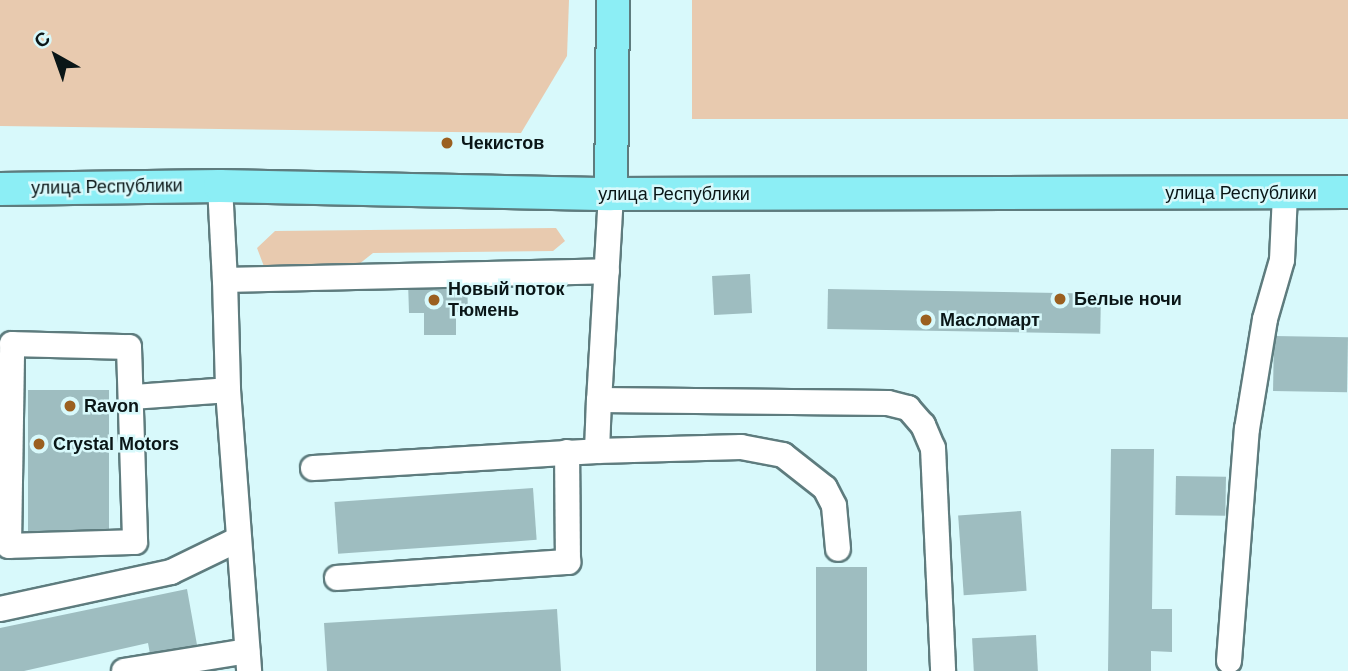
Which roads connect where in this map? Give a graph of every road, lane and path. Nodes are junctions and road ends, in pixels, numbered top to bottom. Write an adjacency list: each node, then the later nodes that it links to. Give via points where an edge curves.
1 (613, 0): 6 (main road)
2 (220, 186): 3 (main road, улица Республики); 6 (main road, улица Республики); 8 (lane)
3 (0, 189)
4 (1348, 192): 5 (main road, улица Республики)
5 (1285, 193): 6 (main road, улица Республики); 20 (lane, via 1282,260 1265,318 1247,429)
6 (611, 194): 7 (lane)
7 (607, 271): 8 (lane); 11 (lane)
8 (225, 280): 9 (lane)
9 (228, 390): 10 (lane); 15 (lane)
10 (133, 397): 10 (lane, via 129,347 12,344 9,546 135,542)
11 (599, 400): 12 (lane); 22 (lane, via 888,403 908,408 923,425 933,448)
12 (597, 451): 13 (lane); 16 (lane, via 741,447 783,455 825,488 834,506)
13 (567, 452): 14 (lane); 17 (lane, via 568,562)
14 (313, 468)
15 (237, 540): 18 (lane, via 171,572); 19 (lane)
16 (838, 549)
17 (337, 578)
18 (0, 609)
19 (248, 661): 21 (lane)
20 (1229, 661)
21 (129, 671)
22 (943, 671)

